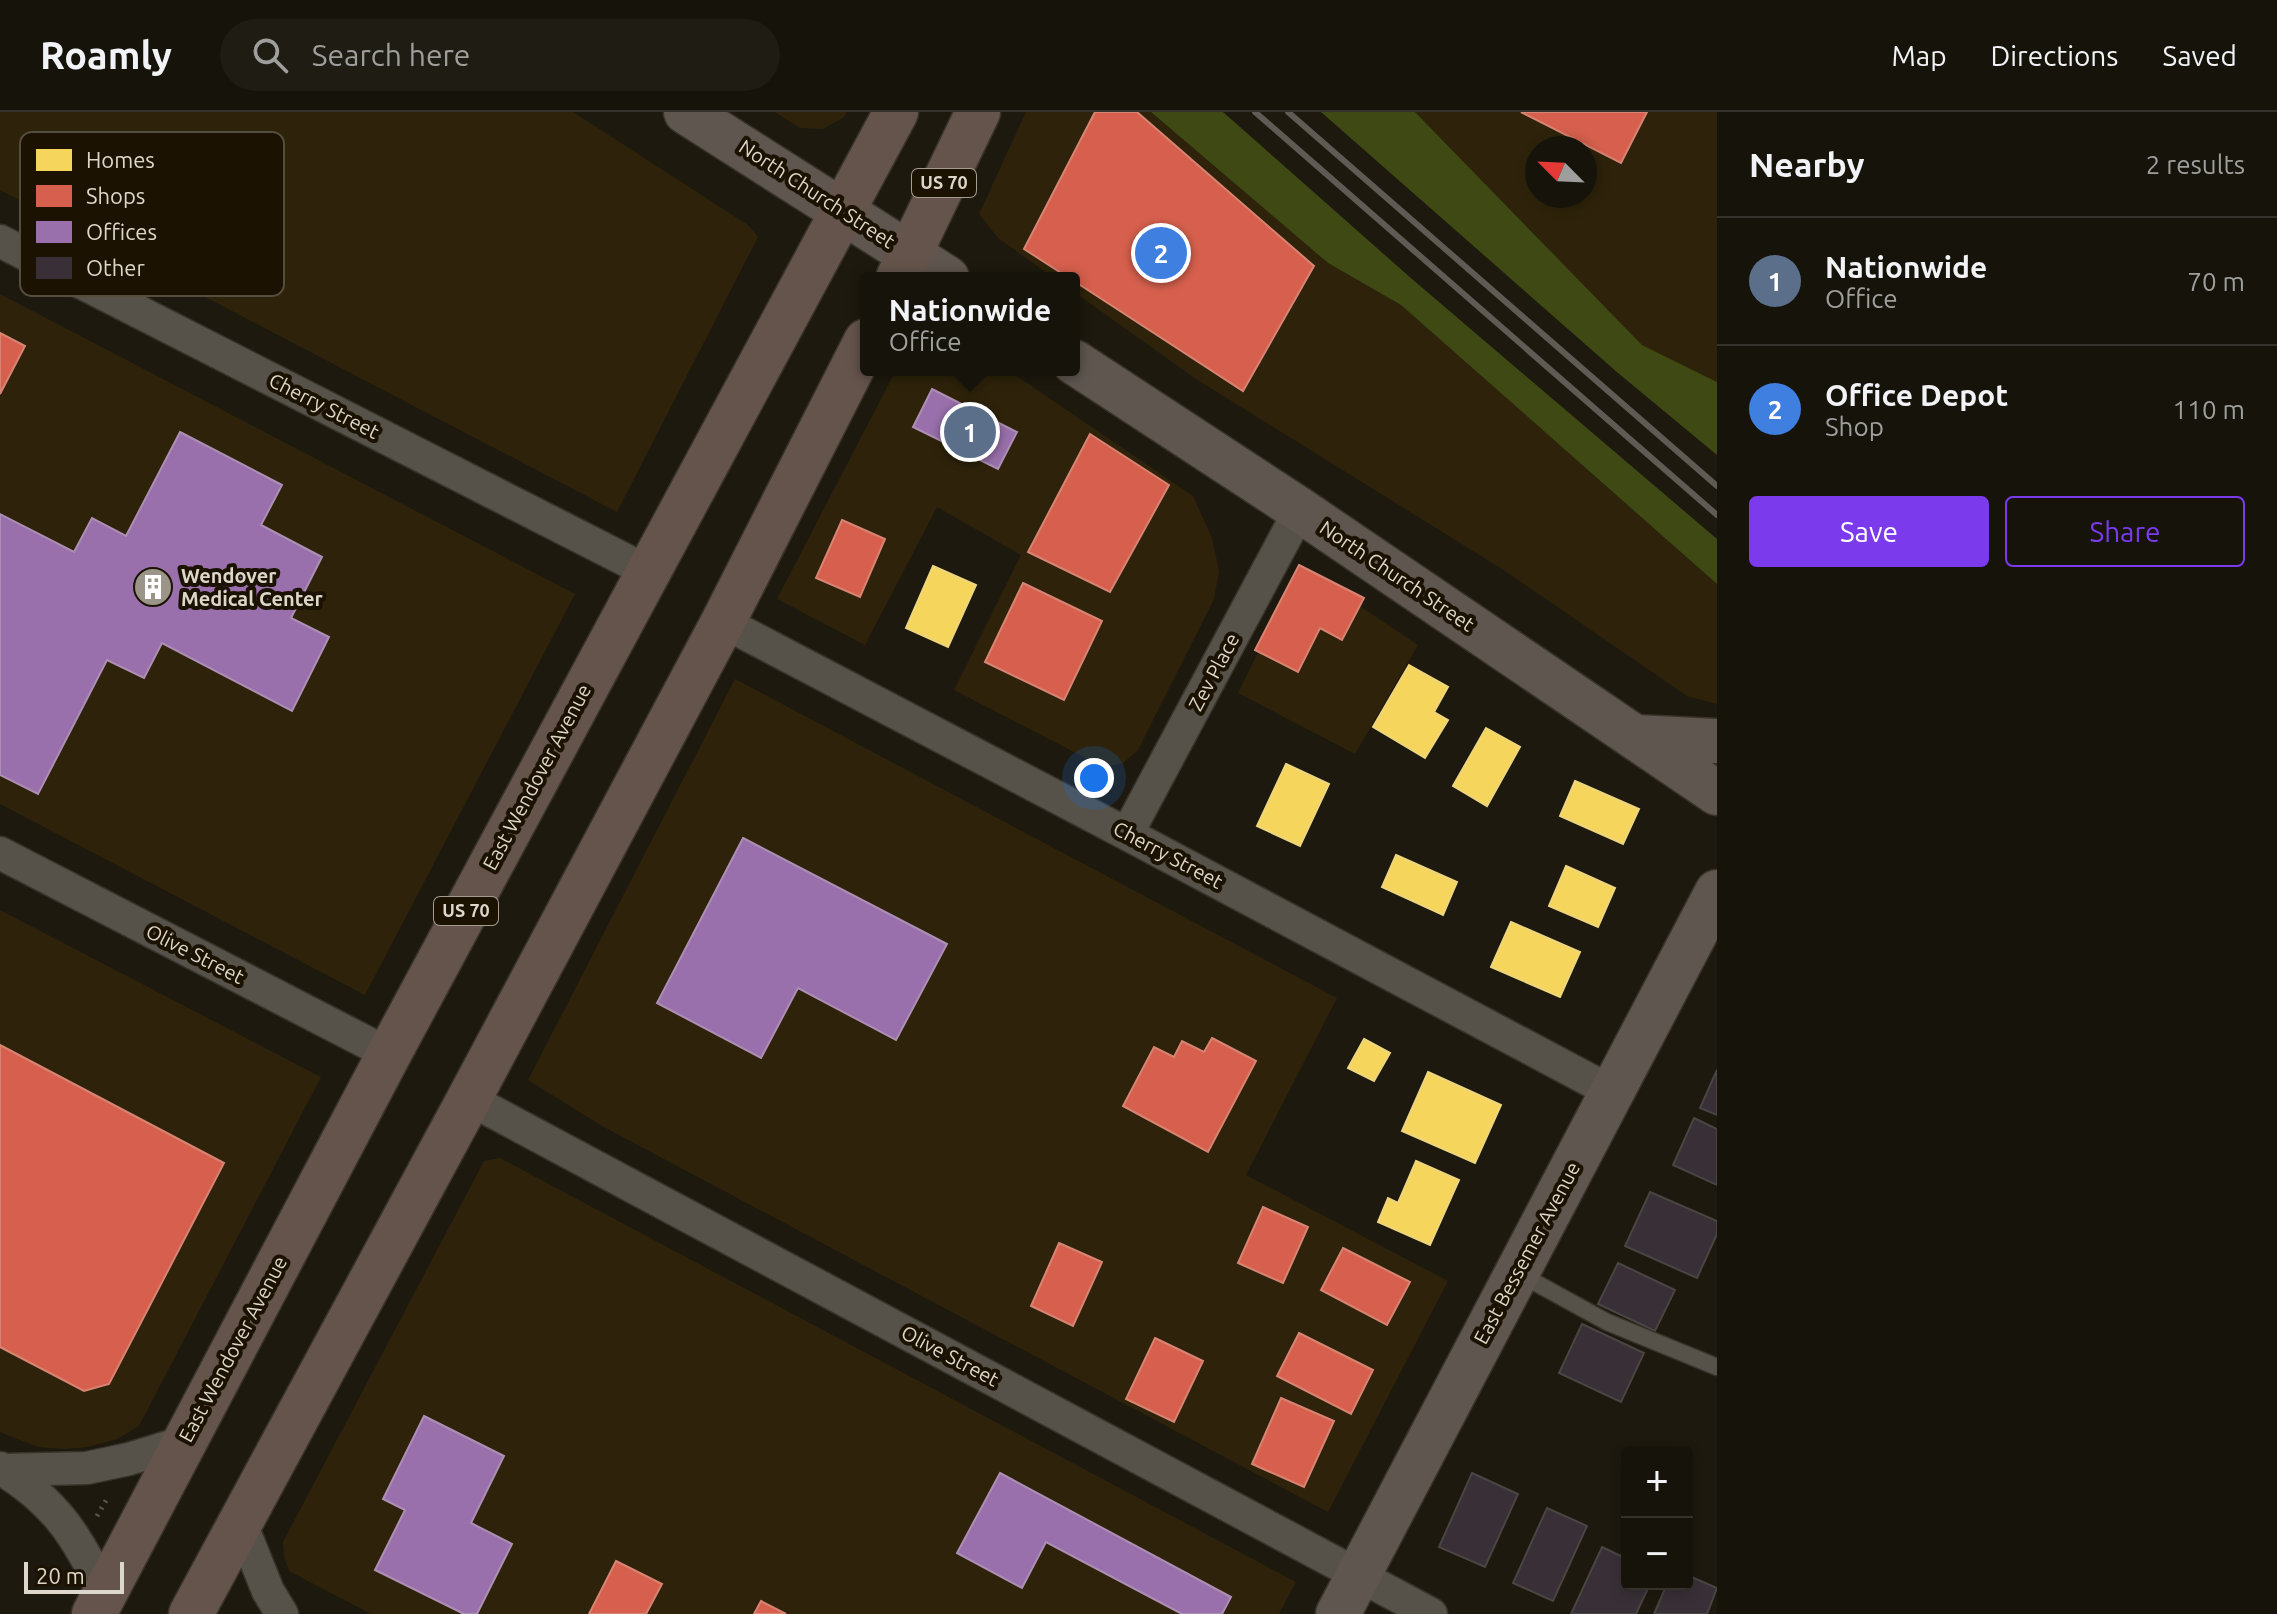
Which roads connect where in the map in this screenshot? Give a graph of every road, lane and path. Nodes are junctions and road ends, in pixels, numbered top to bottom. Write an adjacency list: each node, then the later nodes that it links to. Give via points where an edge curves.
1 (686, 112): 4 (main road, North Church Street)
2 (896, 112): 4 (highway, East Wendover Avenue / US 70)
3 (978, 112): 7 (highway, US 70)
4 (844, 211): 7 (main road, North Church Street); 13 (highway, East Wendover Avenue / US 70)
5 (0, 241): 6 (street, Cherry Street)
6 (20, 251)
7 (904, 266): 8 (main road, North Church Street)
8 (926, 272)
9 (108, 296): 13 (street, Cherry Street)
10 (860, 353): 14 (highway)
11 (1080, 366): 12 (main road, North Church Street)
12 (1300, 510): 15 (main road, North Church Street); 18 (street, Zev Place)
13 (647, 571): 21 (highway, East Wendover Avenue / US 70)
14 (723, 622): 18 (street, Cherry Street); 23 (highway)
15 (1633, 736): 16 (main road); 17 (main road, North Church Street)
16 (1717, 741)
17 (1717, 793)
18 (1127, 834): 22 (street, Cherry Street)
19 (0, 853): 21 (street, Olive Street)
20 (1717, 892): 22 (main road, East Bessemer Avenue)
21 (389, 1054): 26 (highway, East Wendover Avenue / US 70)
22 (1612, 1092): 24 (main road, East Bessemer Avenue)
23 (469, 1099): 29 (highway); 31 (street, Olive Street)
24 (1517, 1272): 25 (lane, via 1607,1322); 31 (main road, East Bessemer Avenue)
25 (1717, 1367)
26 (184, 1442): 27 (street, via 87,1468); 32 (highway, East Wendover Avenue / US 70)
27 (2, 1469): 32 (street, via 71,1530)
28 (111, 1491): 30 (path)
29 (240, 1521): 33 (highway); 34 (street)
30 (91, 1527)
31 (1358, 1576): 35 (main road, East Bessemer Avenue); 36 (street, Olive Street)
32 (99, 1604)
33 (191, 1614)
34 (282, 1614)
35 (1338, 1614)
36 (1431, 1614)

